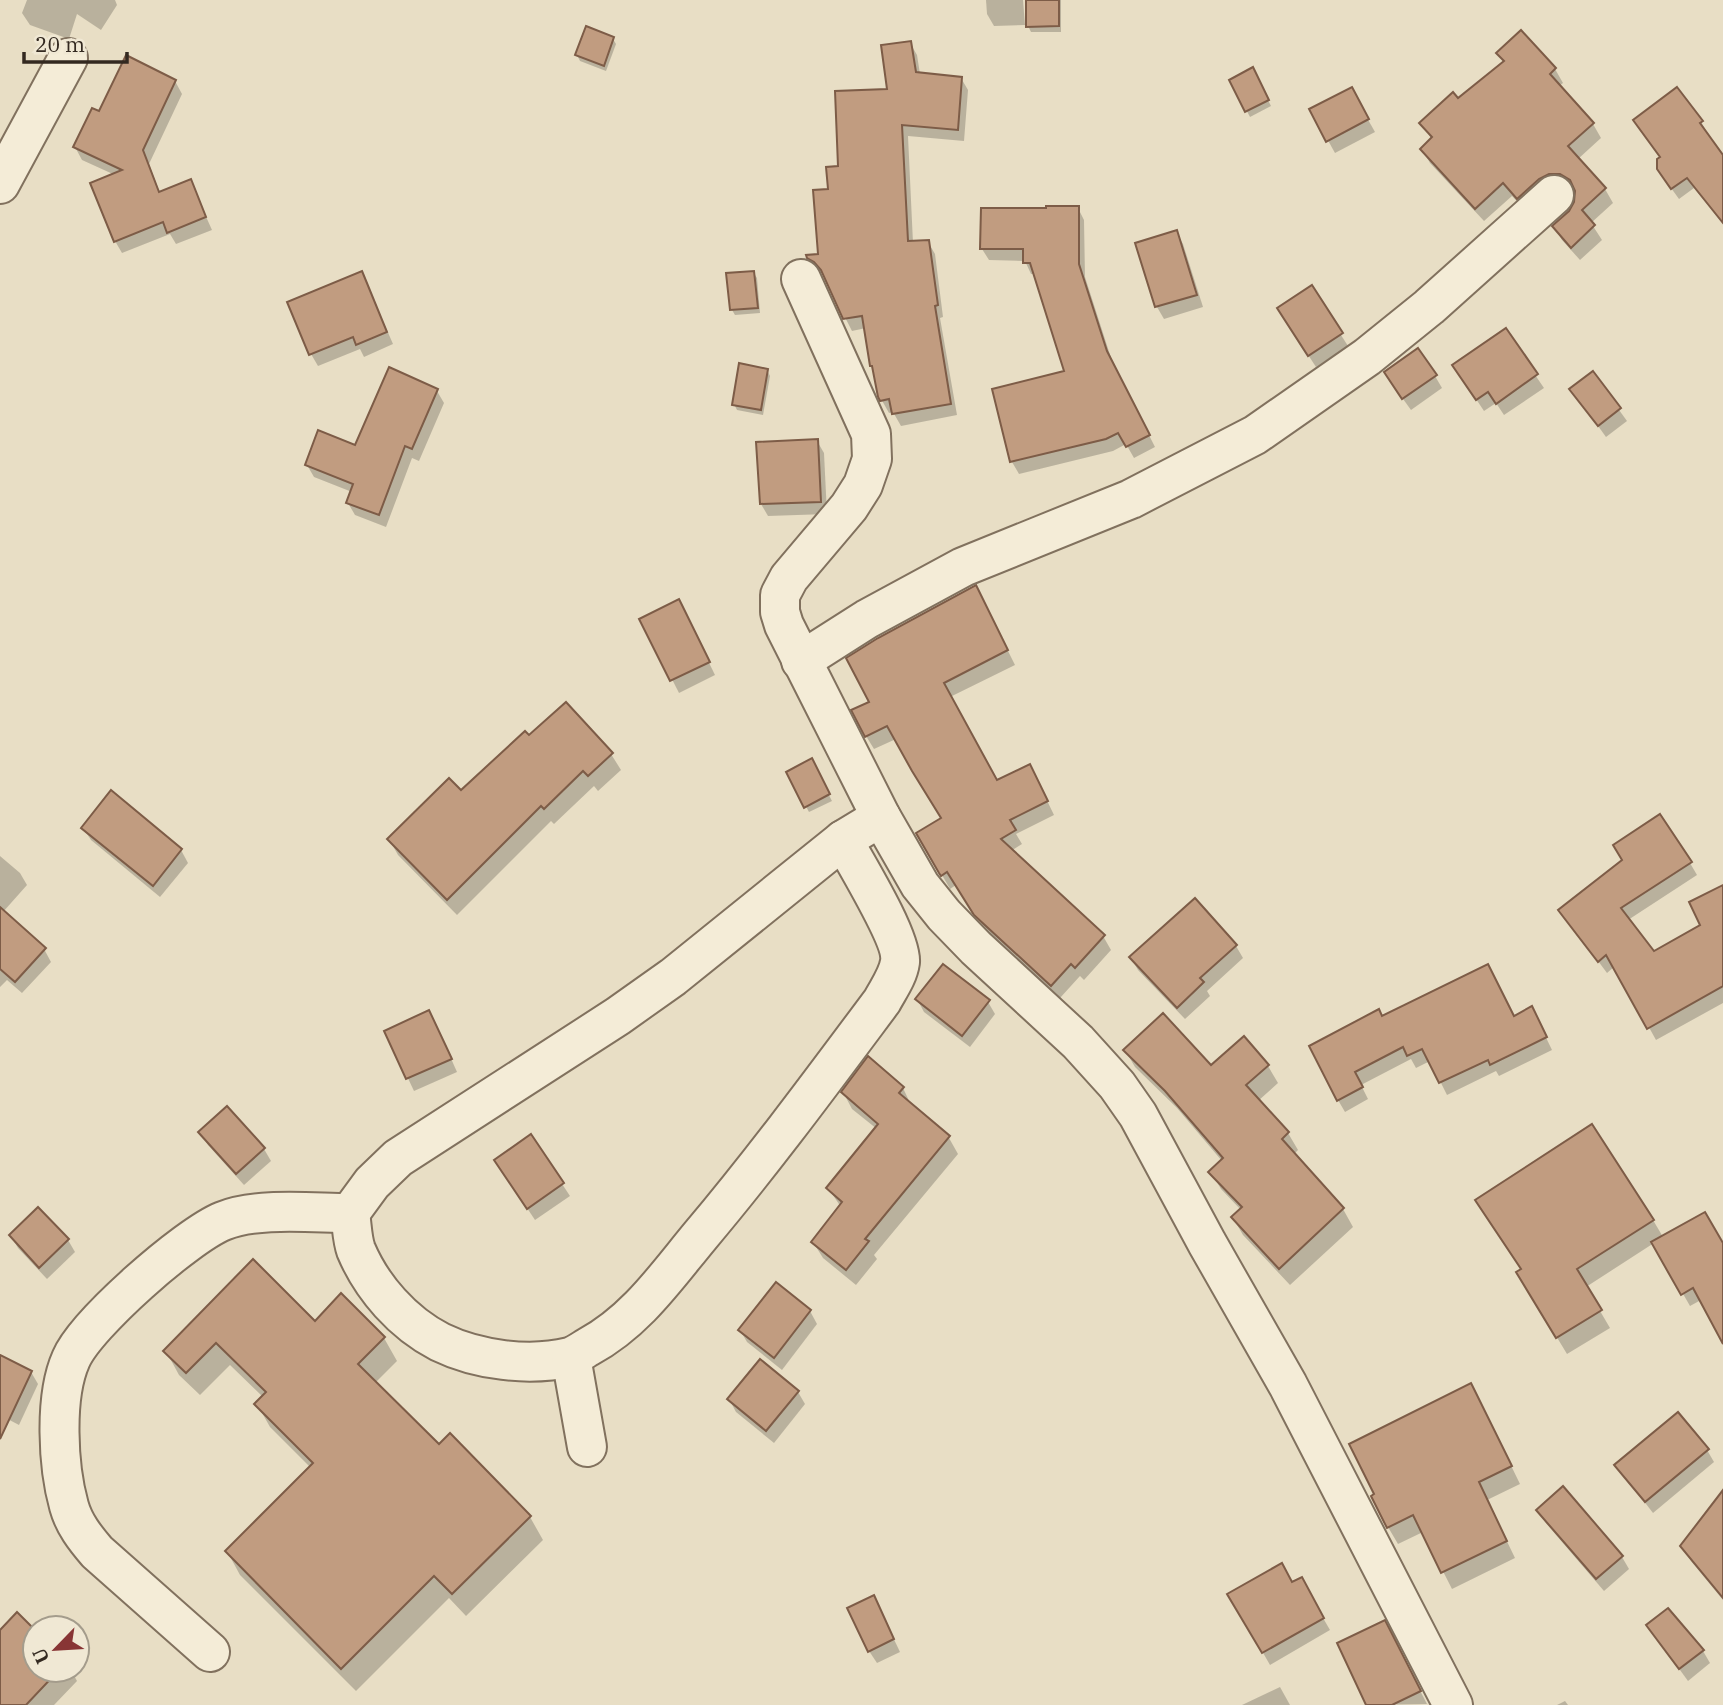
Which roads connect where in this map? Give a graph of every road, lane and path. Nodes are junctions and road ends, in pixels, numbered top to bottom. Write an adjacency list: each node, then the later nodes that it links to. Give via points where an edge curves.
1 (68, 58): 2 (street)
2 (0, 184)
3 (1554, 195): 5 (street, via 1367,357 1255,435 1131,499 963,567)
4 (802, 279): 5 (street, via 871,434 872,459 849,507 780,595 783,625)
5 (802, 661): 6 (street)
6 (881, 817): 7 (street); 12 (street, via 920,885 944,915 1078,1042 1138,1115 1288,1385)
7 (843, 840): 8 (street, via 651,993 398,1158); 9 (street, via 895,939 901,959 896,976 760,1164 639,1310)
8 (350, 1213): 9 (street, via 355,1247 371,1278 422,1333 455,1349 490,1357 529,1361); 11 (street, via 246,1213 203,1231 84,1336 64,1378 62,1460 75,1522 97,1552)
9 (571, 1357): 10 (street)
10 (587, 1447)
11 (210, 1652)
12 (1453, 1705)

